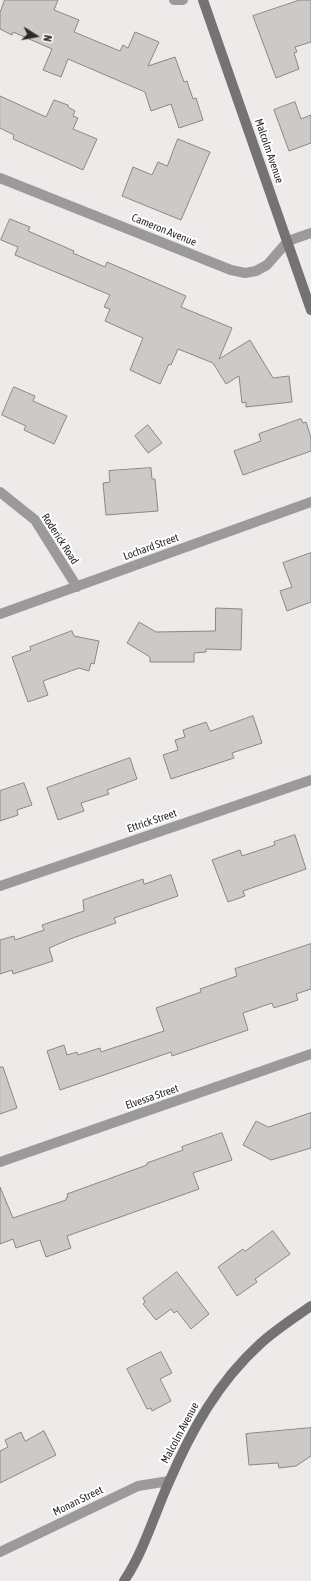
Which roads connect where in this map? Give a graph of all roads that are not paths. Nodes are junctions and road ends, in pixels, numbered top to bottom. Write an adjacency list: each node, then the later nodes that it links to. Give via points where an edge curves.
1 (174, 0): 2 (street)
2 (183, 0)
3 (203, 0): 6 (street, Malcolm Avenue)
4 (0, 178): 6 (street, Cameron Avenue, via 244,273 256,271 267,265)
5 (311, 233): 6 (street, Cameron Avenue)
6 (288, 241): 7 (street, Malcolm Avenue)
7 (311, 310)
8 (0, 492): 10 (street, Roderick Road, via 35,520)
9 (311, 502): 10 (street, Lochard Street)
10 (76, 587): 11 (street, Lochard Street)
11 (0, 614)
12 (311, 780): 13 (street, Ettrick Street)
13 (0, 886)
14 (311, 1054): 15 (street, Elvessa Street)
15 (0, 1162)
16 (311, 1306): 17 (street, Malcolm Avenue, via 260,1343 226,1378 195,1426)
17 (169, 1481): 18 (street, Monan Street, via 138,1486); 19 (street, Malcolm Avenue, via 134,1566)
18 (0, 1552)
19 (124, 1581)

